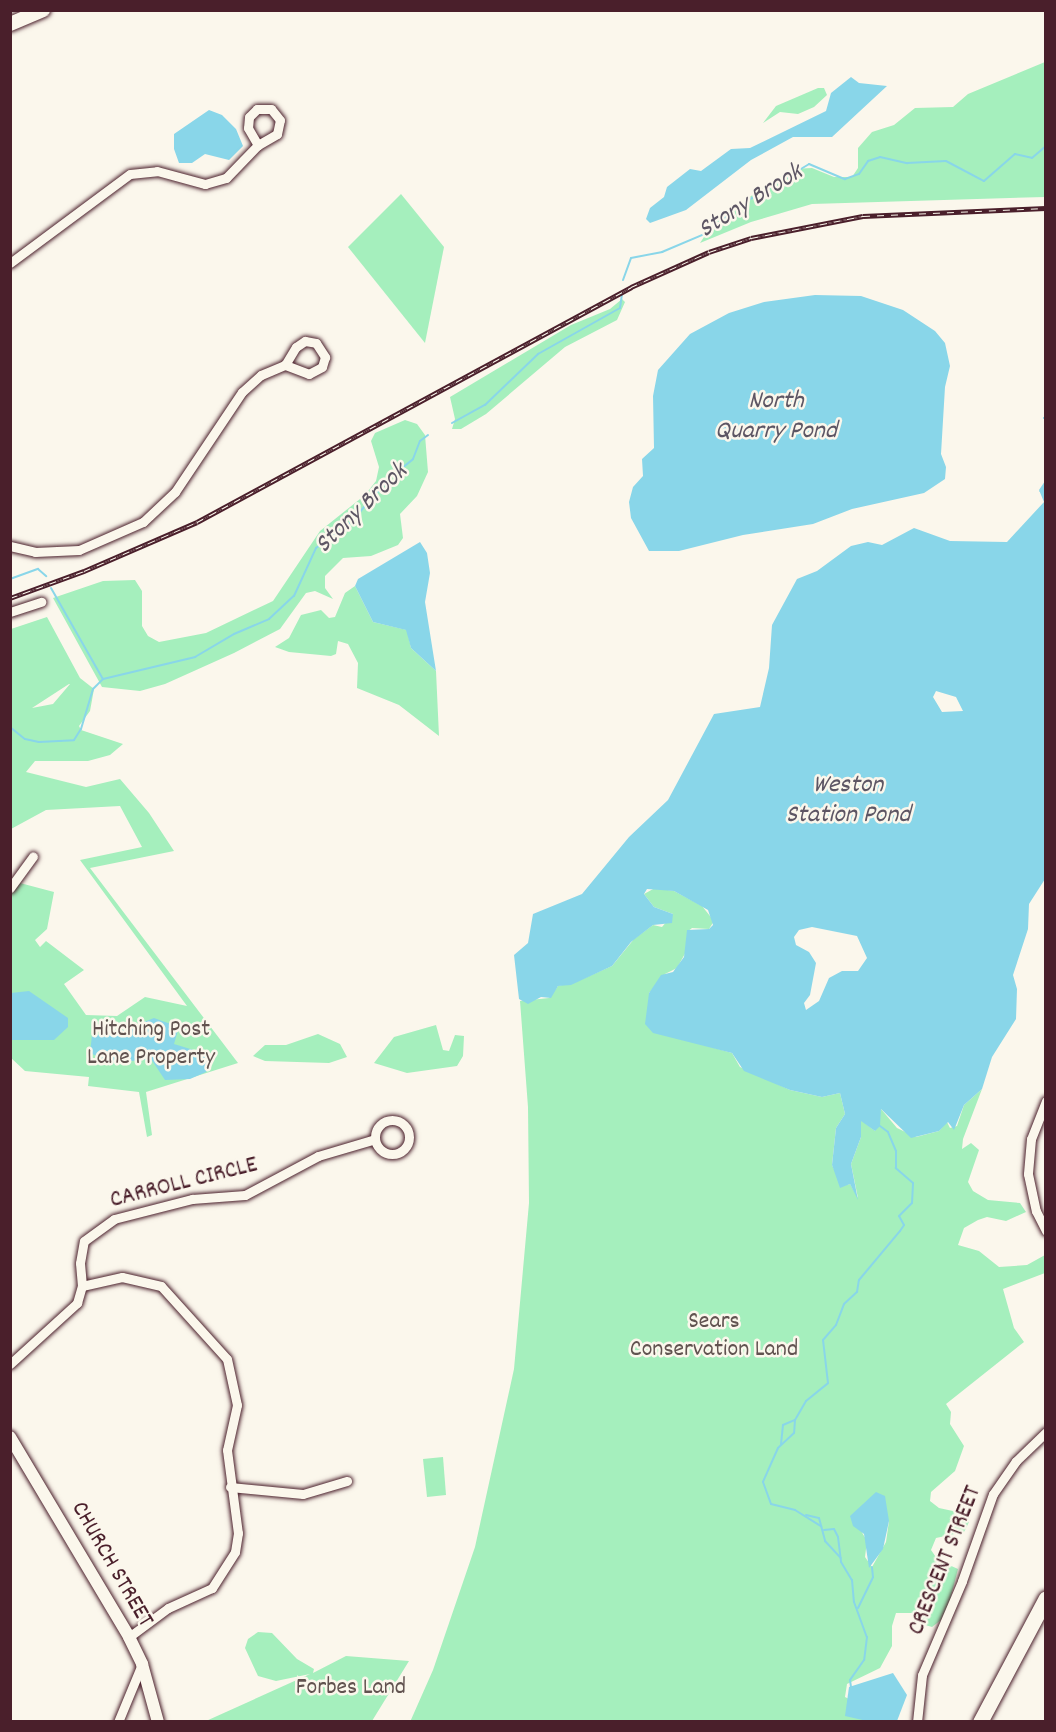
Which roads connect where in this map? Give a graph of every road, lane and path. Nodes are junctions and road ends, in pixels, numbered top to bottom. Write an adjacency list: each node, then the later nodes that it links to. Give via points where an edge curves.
1 (43, 10): 2 (main road)
2 (10, 24)
3 (258, 145): 4 (street, via 235,172 213,184 151,170 130,174)
4 (10, 263)
5 (285, 365): 6 (street, via 261,375 242,392 182,483 151,517 111,539 79,550 43,553)
6 (10, 546)
7 (41, 602): 8 (street)
8 (10, 612)
9 (33, 856): 10 (street)
10 (10, 888)
11 (1046, 1101): 13 (street, via 1031,1139 1028,1174 1036,1211)
12 (372, 1140): 14 (street, CARROLL CIRCLE, via 318,1156 245,1195 192,1198 114,1219 84,1241 80,1263)
13 (1046, 1232)
14 (82, 1286): 15 (street, via 77,1303); 19 (street, via 122,1277 160,1286 227,1359 237,1405 227,1450)
15 (10, 1365)
16 (1046, 1432): 25 (street, CRESCENT STREET, via 1016,1461 993,1494 959,1590 922,1675)
17 (10, 1437): 21 (street, CHURCH STREET)
18 (347, 1481): 19 (street, via 303,1494)
19 (230, 1487): 21 (street, via 238,1533 226,1568 212,1588 168,1608)
20 (1046, 1598): 26 (main road)
21 (129, 1637): 22 (street, CHURCH STREET)
22 (142, 1664): 23 (street); 24 (street, CHURCH STREET)
23 (118, 1722)
24 (158, 1722)
25 (917, 1722)
26 (980, 1722)

